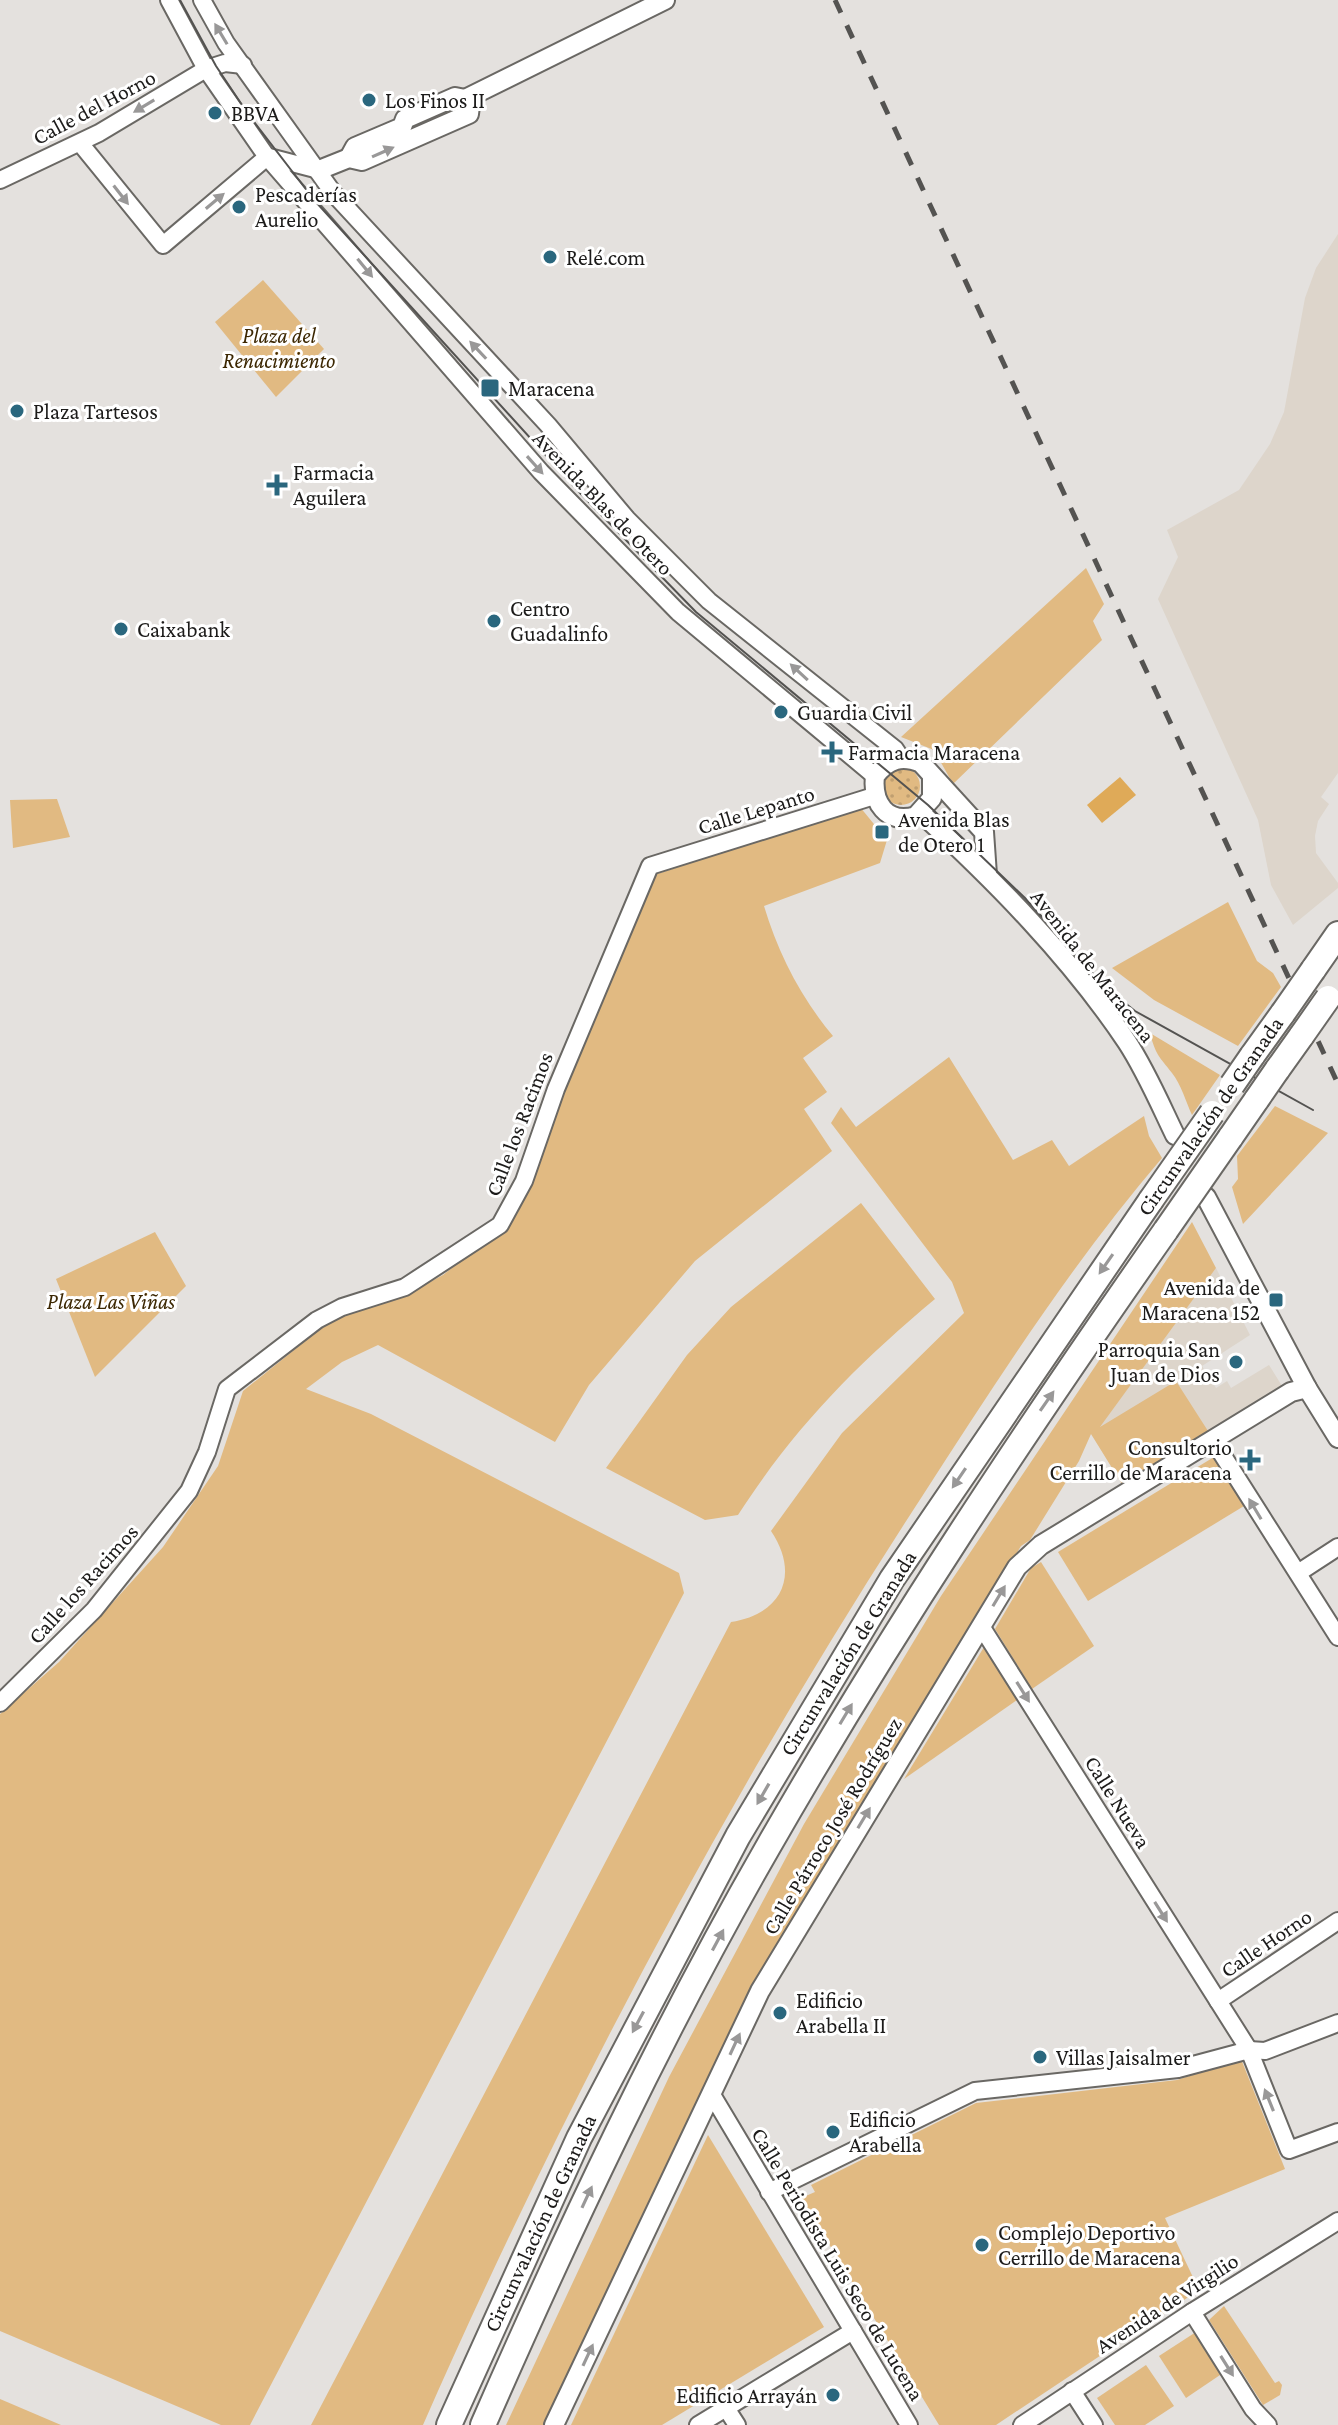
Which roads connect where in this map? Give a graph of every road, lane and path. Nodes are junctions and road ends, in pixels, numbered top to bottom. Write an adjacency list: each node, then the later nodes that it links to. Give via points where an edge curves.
1 (169, 0): 5 (street, Avenida Blas de Otero)
2 (202, 0): 4 (street, Avenida Blas de Otero, one-way to 2)
3 (665, 0): 8 (main road, via 465,99 469,114 355,147 349,158)
4 (243, 65): 5 (street); 8 (street, Avenida Blas de Otero)
5 (206, 69): 6 (street, Calle del Horno, one-way to 6); 7 (street, Avenida Blas de Otero)
6 (80, 143): 7 (street, one-way to 7, via 163,245); 9 (street, Calle del Horno)
7 (267, 157): 8 (street); 10 (street, Avenida Blas de Otero)
8 (319, 170): 10 (street); 11 (street, Avenida Blas de Otero, one-way to 8, via 673,567 334,194)
9 (0, 180)
10 (296, 188): 12 (street, Avenida Blas de Otero, one-way to 12, via 448,367 618,552 678,612)
11 (901, 758): 12 (main road); 13 (main road, via 921,763)
12 (875, 776): 14 (main road)
13 (932, 778): 15 (main road, via 932,798); 17 (main road, via 984,832)
14 (874, 796): 15 (main road, via 895,817); 16 (street, Calle Lepanto)
15 (921, 813): 17 (main road, Avenida de Maracena)
16 (650, 866): 29 (street, Calle los Racimos, via 556,1089 524,1181 500,1225 405,1287 317,1320 227,1389 189,1491 94,1610)
17 (987, 875): 20 (main road, Avenida de Maracena, via 1127,1042)
18 (1326, 952): 45 (highway, Circunvalación de Granada, one-way to 45, bridge, via 892,1579 738,1836 579,2138)
19 (1333, 991): 46 (highway, Circunvalación de Granada, one-way to 19, bridge, via 607,2155 766,1849 1020,1440)
20 (1175, 1135)
21 (1206, 1197): 22 (main road)
22 (1307, 1388): 23 (main road); 24 (main road, Calle Párroco José Rodríguez, via 1291,1392)
23 (1338, 1438)
24 (1213, 1440): 26 (street, one-way to 24); 27 (main road, Calle Párroco José Rodríguez, one-way to 24, via 1028,1556)
25 (1338, 1547): 26 (street)
26 (1298, 1573): 28 (street)
27 (981, 1626): 31 (street, Calle Nueva, one-way to 31); 34 (main road, Calle Párroco José Rodríguez, one-way to 27, via 760,1991)
28 (1338, 1637)
29 (0, 1703)
30 (1338, 1921): 31 (street, Calle Horno)
31 (1218, 2001): 33 (street, Calle Nueva)
32 (1338, 2023): 33 (street, via 1265,2051)
33 (1249, 2050): 37 (street, Calle Nueva, one-way to 33, via 1289,2150); 38 (street, via 1178,2069 975,2091)
34 (711, 2093): 35 (main road, Calle Párroco José Rodríguez); 36 (street, Calle Periodista Luis Seco de Lucena)
35 (701, 2115): 36 (street, Calle Periodista Luis Seco de Lucena); 47 (main road, Calle Párroco José Rodríguez, one-way to 35)
36 (729, 2125): 38 (street, Calle Periodista Luis Seco de Lucena)
37 (1338, 2132)
38 (769, 2192): 41 (street, Calle Periodista Luis Seco de Lucena)
39 (1338, 2221): 40 (street, Avenida de Virgilio)
40 (1192, 2312): 42 (street, Avenida de Virgilio); 44 (street, one-way to 44)
41 (853, 2331): 43 (street); 50 (street, Calle Periodista Luis Seco de Lucena)
42 (1072, 2391): 51 (street, Avenida de Virgilio); 52 (street)
43 (726, 2408): 48 (street); 49 (street)
44 (1266, 2422)
45 (449, 2425)
46 (483, 2425)
47 (554, 2425)
48 (698, 2425)
49 (737, 2425)
50 (909, 2425)
51 (1022, 2425)
52 (1094, 2425)

